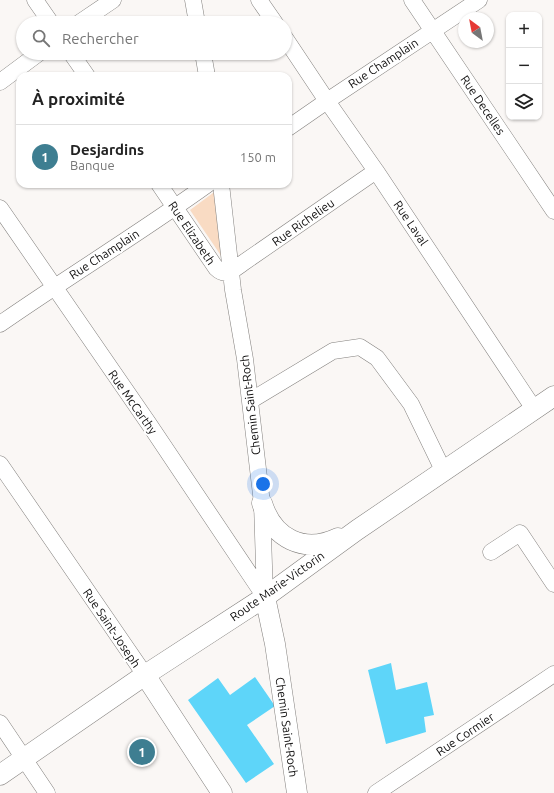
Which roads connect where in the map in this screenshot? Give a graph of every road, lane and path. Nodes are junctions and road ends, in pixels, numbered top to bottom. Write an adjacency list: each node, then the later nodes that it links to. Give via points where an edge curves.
1 (35, 0): 7 (street)
2 (113, 0): 8 (street)
3 (193, 0): 9 (street)
4 (259, 0): 10 (street)
5 (412, 0): 11 (street, Rue Decelles)
6 (479, 0): 11 (street, Rue Champlain)
7 (46, 16)
8 (89, 16)
9 (196, 16)
10 (270, 16)
11 (432, 31): 19 (street, Rue Champlain); 27 (street, Rue Decelles)
12 (292, 48): 19 (street, Rue Laval)
13 (30, 60): 18 (street)
14 (76, 60): 16 (street)
15 (204, 60): 17 (street)
16 (83, 72)
17 (206, 72)
18 (0, 82)
19 (327, 101): 20 (street, Rue Champlain); 21 (street, Rue Laval)
20 (292, 125)
21 (376, 171): 28 (street, Rue Richelieu); 33 (street, Rue Laval)
22 (162, 188): 25 (street, Rue Elizabeth)
23 (202, 188): 25 (street, Rue Champlain)
24 (221, 188): 28 (street, Chemin Saint-Roch)
25 (175, 207): 28 (street, Rue Elizabeth, via 216,268 220,272); 29 (street, Rue Champlain)
26 (0, 208): 29 (street, Rue McCarthy)
27 (554, 210)
28 (230, 272): 32 (street, Chemin Saint-Roch)
29 (54, 287): 30 (street, Rue Champlain); 40 (street, Rue McCarthy)
30 (0, 324)
31 (554, 396): 33 (main road, Route Marie-Victorin)
32 (250, 401): 35 (street, via 333,351 360,347 377,358 411,404); 36 (street, Chemin Saint-Roch)
33 (534, 409): 35 (main road, Route Marie-Victorin)
34 (0, 464): 42 (street, Rue Saint-Joseph)
35 (443, 470): 37 (main road, Route Marie-Victorin)
36 (262, 503): 37 (main road, via 268,521 294,542 306,545 331,542); 40 (street, Chemin Saint-Roch)
37 (357, 530): 40 (main road, Route Marie-Victorin)
38 (491, 552): 39 (street, via 520,533)
39 (554, 584)
40 (265, 596): 42 (main road, Route Marie-Victorin); 48 (main road, Chemin Saint-Roch, via 275,644)
41 (554, 674): 49 (street, Rue Cormier)
42 (145, 676): 44 (main road, Route Marie-Victorin); 47 (main road, Rue Saint-Joseph)
43 (0, 723): 44 (street)
44 (24, 759): 45 (main road, Route Marie-Victorin); 46 (street)
45 (0, 775)
46 (47, 793)
47 (222, 793)
48 (297, 793)
49 (376, 793)

